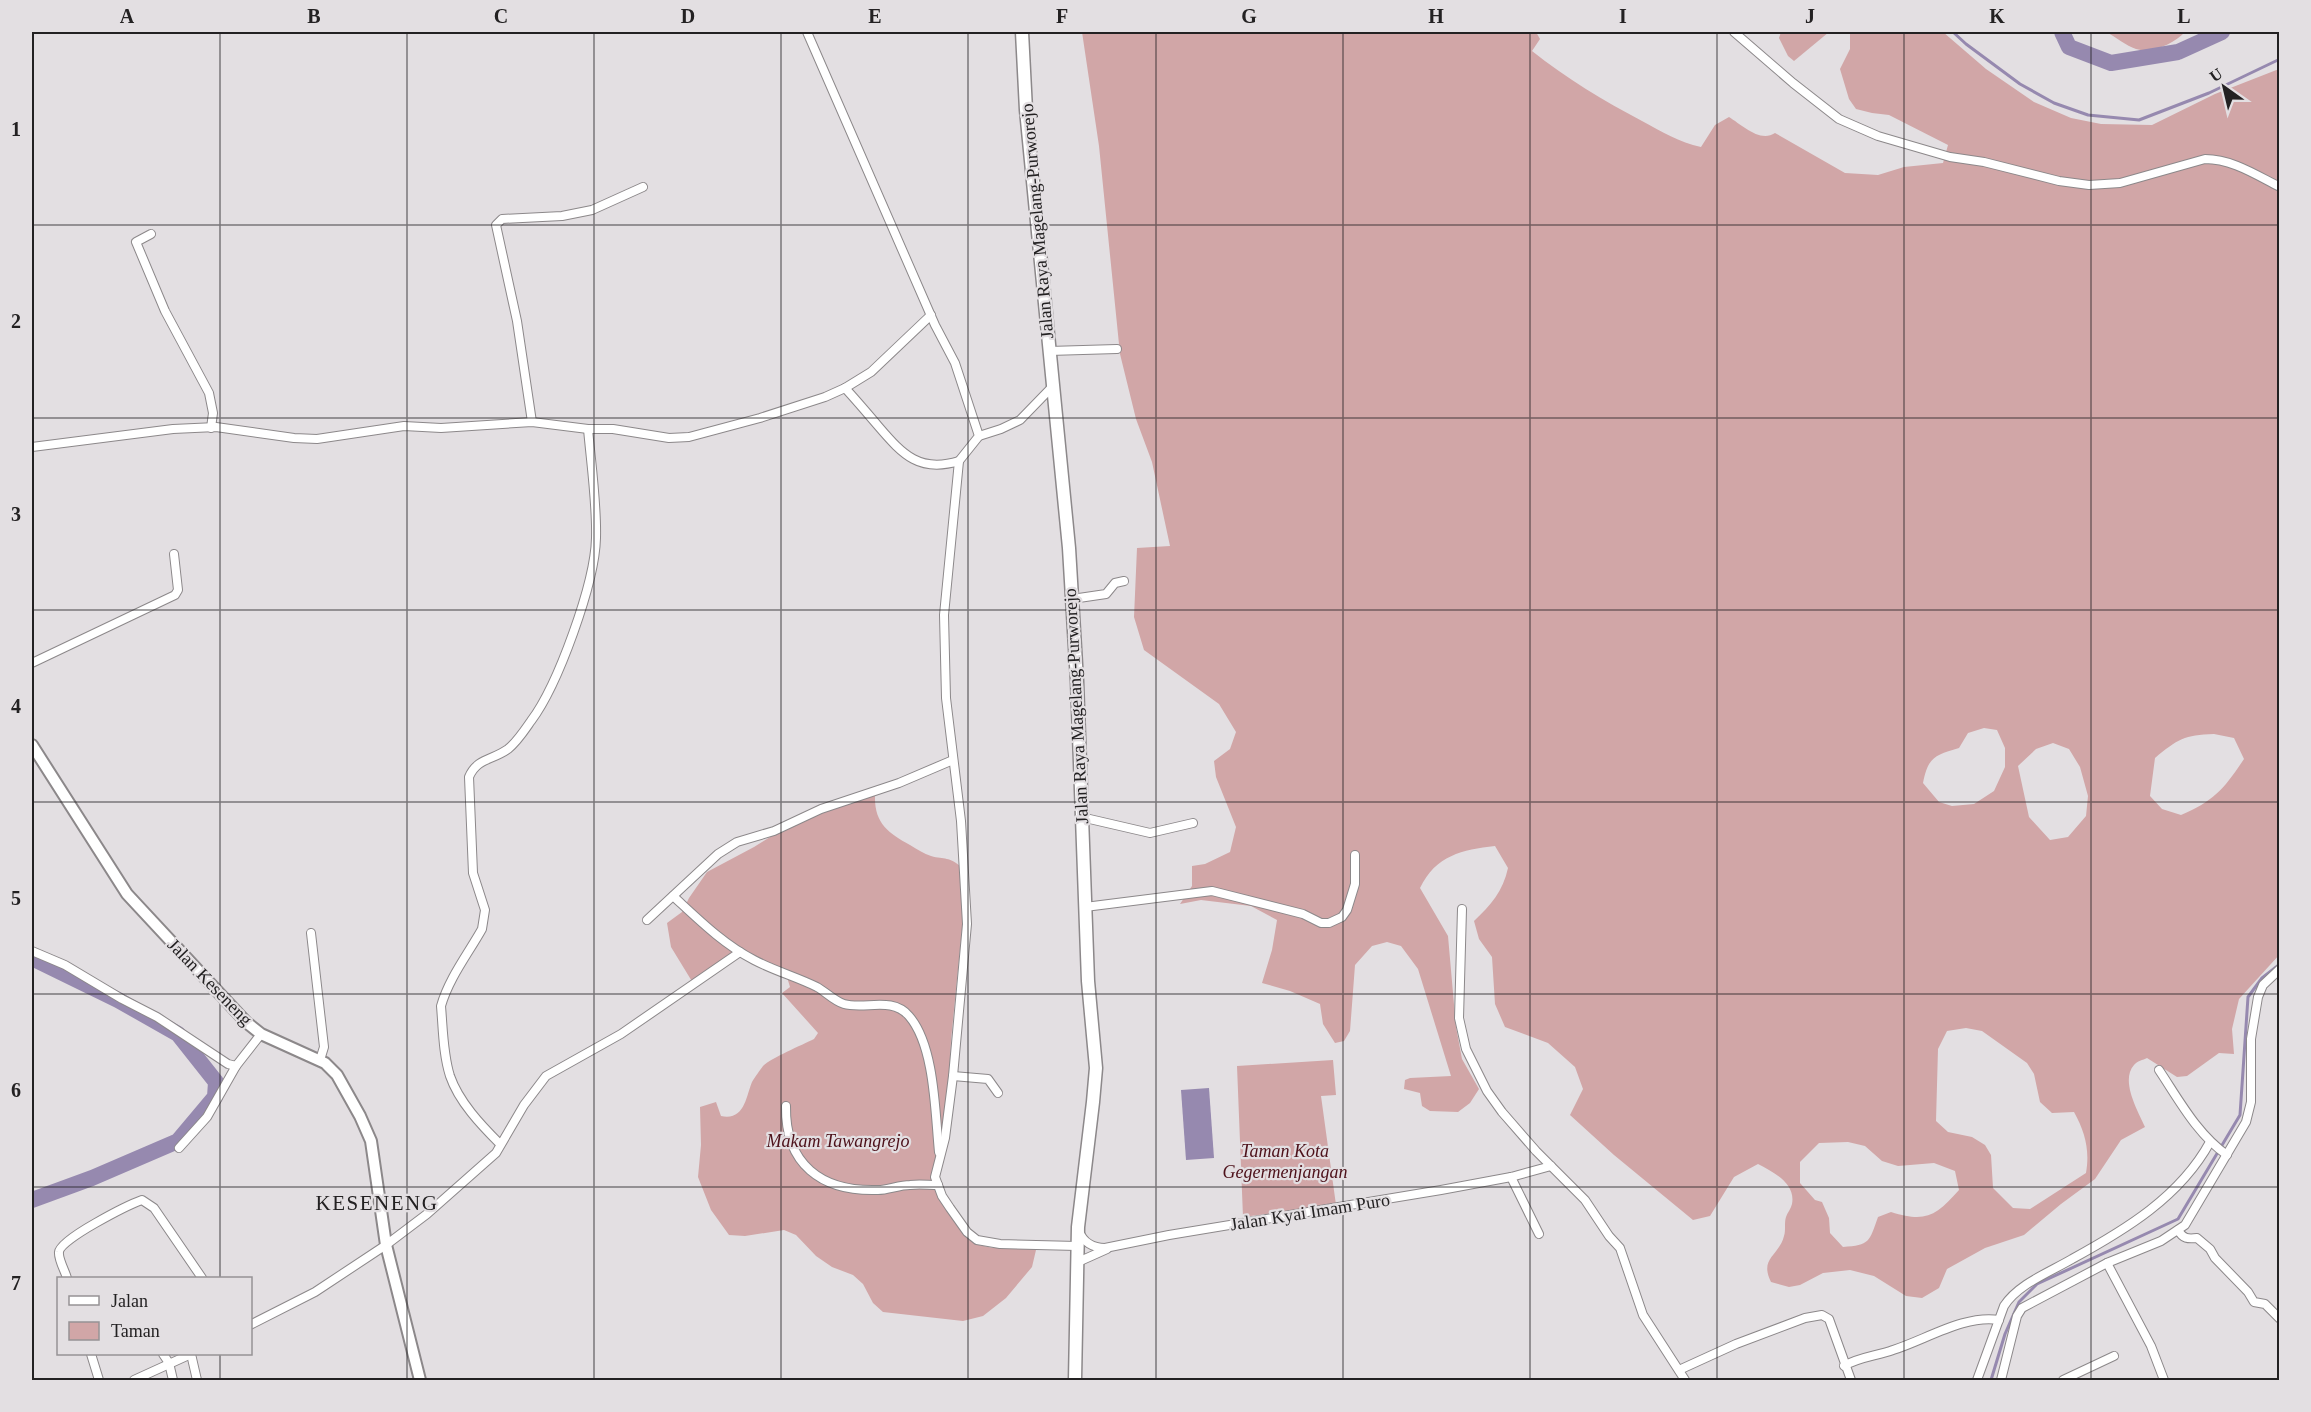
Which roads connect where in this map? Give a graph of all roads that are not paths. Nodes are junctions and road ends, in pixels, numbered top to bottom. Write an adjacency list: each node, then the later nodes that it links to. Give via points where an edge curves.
1 (807, 32): 7 (street)
2 (1022, 32): 9 (main road, Jalan Raya Magelang-Purworejo)
3 (1734, 32): 5 (street, via 1839,119 1906,145 2089,185 2120,183 2216,159)
4 (643, 187): 12 (street, via 592,210 502,219 496,225 517,321)
5 (2280, 187)
6 (151, 234): 13 (street, via 136,242 165,311 209,393)
7 (931, 315): 11 (street, via 871,372); 15 (street, via 955,363)
8 (1117, 349): 9 (street)
9 (1049, 351): 10 (main road, Jalan Raya Magelang-Purworejo)
10 (1054, 385): 15 (street, via 1020,420); 20 (main road, Jalan Raya Magelang-Purworejo)
11 (845, 388): 14 (street, via 760,418 689,437); 17 (street, via 907,456 925,464)
12 (532, 422): 13 (street, via 441,428 404,426 317,439); 14 (street)
13 (211, 428): 16 (street, via 173,429)
14 (588, 429): 42 (street, via 596,539 578,618 537,714 510,748 481,761 469,777 473,873 485,920 441,1006 451,1078 479,1124)
15 (979, 436): 17 (street)
16 (32, 447)
17 (959, 461): 23 (street, via 943,633)
18 (174, 554): 21 (street, via 178,590 175,595)
19 (1124, 580): 20 (street, via 1115,583 1106,594)
20 (1072, 599): 24 (main road, Jalan Raya Magelang-Purworejo)
21 (32, 663)
22 (32, 745): 35 (street, Jalan Keseneng, via 127,894 229,1005)
23 (953, 760): 27 (street, via 737,842 718,854); 39 (street, via 967,915)
24 (1081, 817): 25 (street, via 1150,832); 28 (main road, Jalan Raya Magelang-Purworejo)
25 (1193, 823)
26 (1355, 855): 28 (street, via 1354,884 1347,910 1329,923 1212,891)
27 (673, 896): 30 (street); 33 (street)
28 (1085, 907): 50 (main road, Jalan Raya Magelang-Purworejo, via 1096,1068)
29 (1462, 909): 47 (street, via 1459,1018 1466,1049 1502,1112)
30 (647, 920)
31 (311, 933): 36 (street, via 324,1047)
32 (32, 951): 37 (street, via 65,965)
33 (740, 952): 42 (street, via 621,1034 546,1076); 46 (street, via 817,987 842,1003 884,1004 910,1017 926,1048 930,1066)
34 (2280, 969): 45 (street, via 2263,985 2258,997 2251,1039 2249,1111)
35 (261, 1034): 36 (street, Jalan Keseneng); 37 (street)
36 (320, 1060): 53 (street, Jalan Keseneng, via 343,1084 371,1141)
37 (236, 1066): 44 (street, via 207,1117)
38 (2159, 1070): 43 (street)
39 (953, 1076): 40 (street, via 988,1078); 46 (street)
40 (998, 1093)
41 (786, 1106): 49 (street, via 792,1144 806,1167 824,1180 878,1190)
42 (500, 1144): 53 (street, via 496,1153)
43 (2212, 1144): 45 (street); 61 (street, via 2175,1190 2101,1244 2015,1294 2004,1306)
44 (179, 1148)
45 (2226, 1154): 51 (street, via 2185,1225)
46 (939, 1156): 49 (street, via 935,1173)
47 (1551, 1166): 48 (street, Jalan Kyai Imam Puro); 70 (street, via 1585,1200 1620,1248 1643,1315)
48 (1511, 1177): 52 (street); 55 (street, Jalan Kyai Imam Puro)
49 (938, 1185): 54 (street, via 950,1208 976,1240)
50 (1078, 1227): 54 (main road, Jalan Raya Magelang-Purworejo); 55 (street, Jalan Kyai Imam Puro, via 1082,1238 1090,1244 1100,1248)
51 (2178, 1230): 57 (street); 60 (street, via 2181,1236 2197,1238 2254,1302 2265,1304)
52 (1539, 1234)
53 (386, 1245): 62 (street, via 315,1292); 75 (street, Jalan Keseneng)
54 (1077, 1246): 56 (main road, Jalan Raya Magelang-Purworejo)
55 (1114, 1246): 56 (street)
56 (1078, 1262): 76 (main road, Jalan Raya Magelang-Purworejo)
57 (2107, 1263): 80 (street, via 2019,1312); 82 (street, via 2151,1346)
58 (67, 1277): 59 (street, via 59,1254 62,1246 142,1200 154,1208)
59 (201, 1277)
60 (2280, 1319)
61 (1999, 1320): 69 (street, via 1968,1322); 79 (street)
62 (252, 1324)
63 (92, 1355): 71 (street)
64 (164, 1355): 68 (street)
65 (187, 1355): 68 (street)
66 (191, 1355): 74 (street)
67 (2114, 1356): 81 (street)
68 (170, 1363): 72 (street); 73 (street)
69 (1844, 1366): 70 (street, via 1829,1319 1822,1315 1785,1325); 78 (street)
70 (1678, 1370): 77 (street)
71 (99, 1380)
72 (134, 1380)
73 (173, 1380)
74 (197, 1380)
75 (420, 1380)
76 (1075, 1380)
77 (1685, 1380)
78 (1851, 1380)
79 (1977, 1380)
80 (2001, 1380)
81 (2063, 1380)
82 (2164, 1380)

